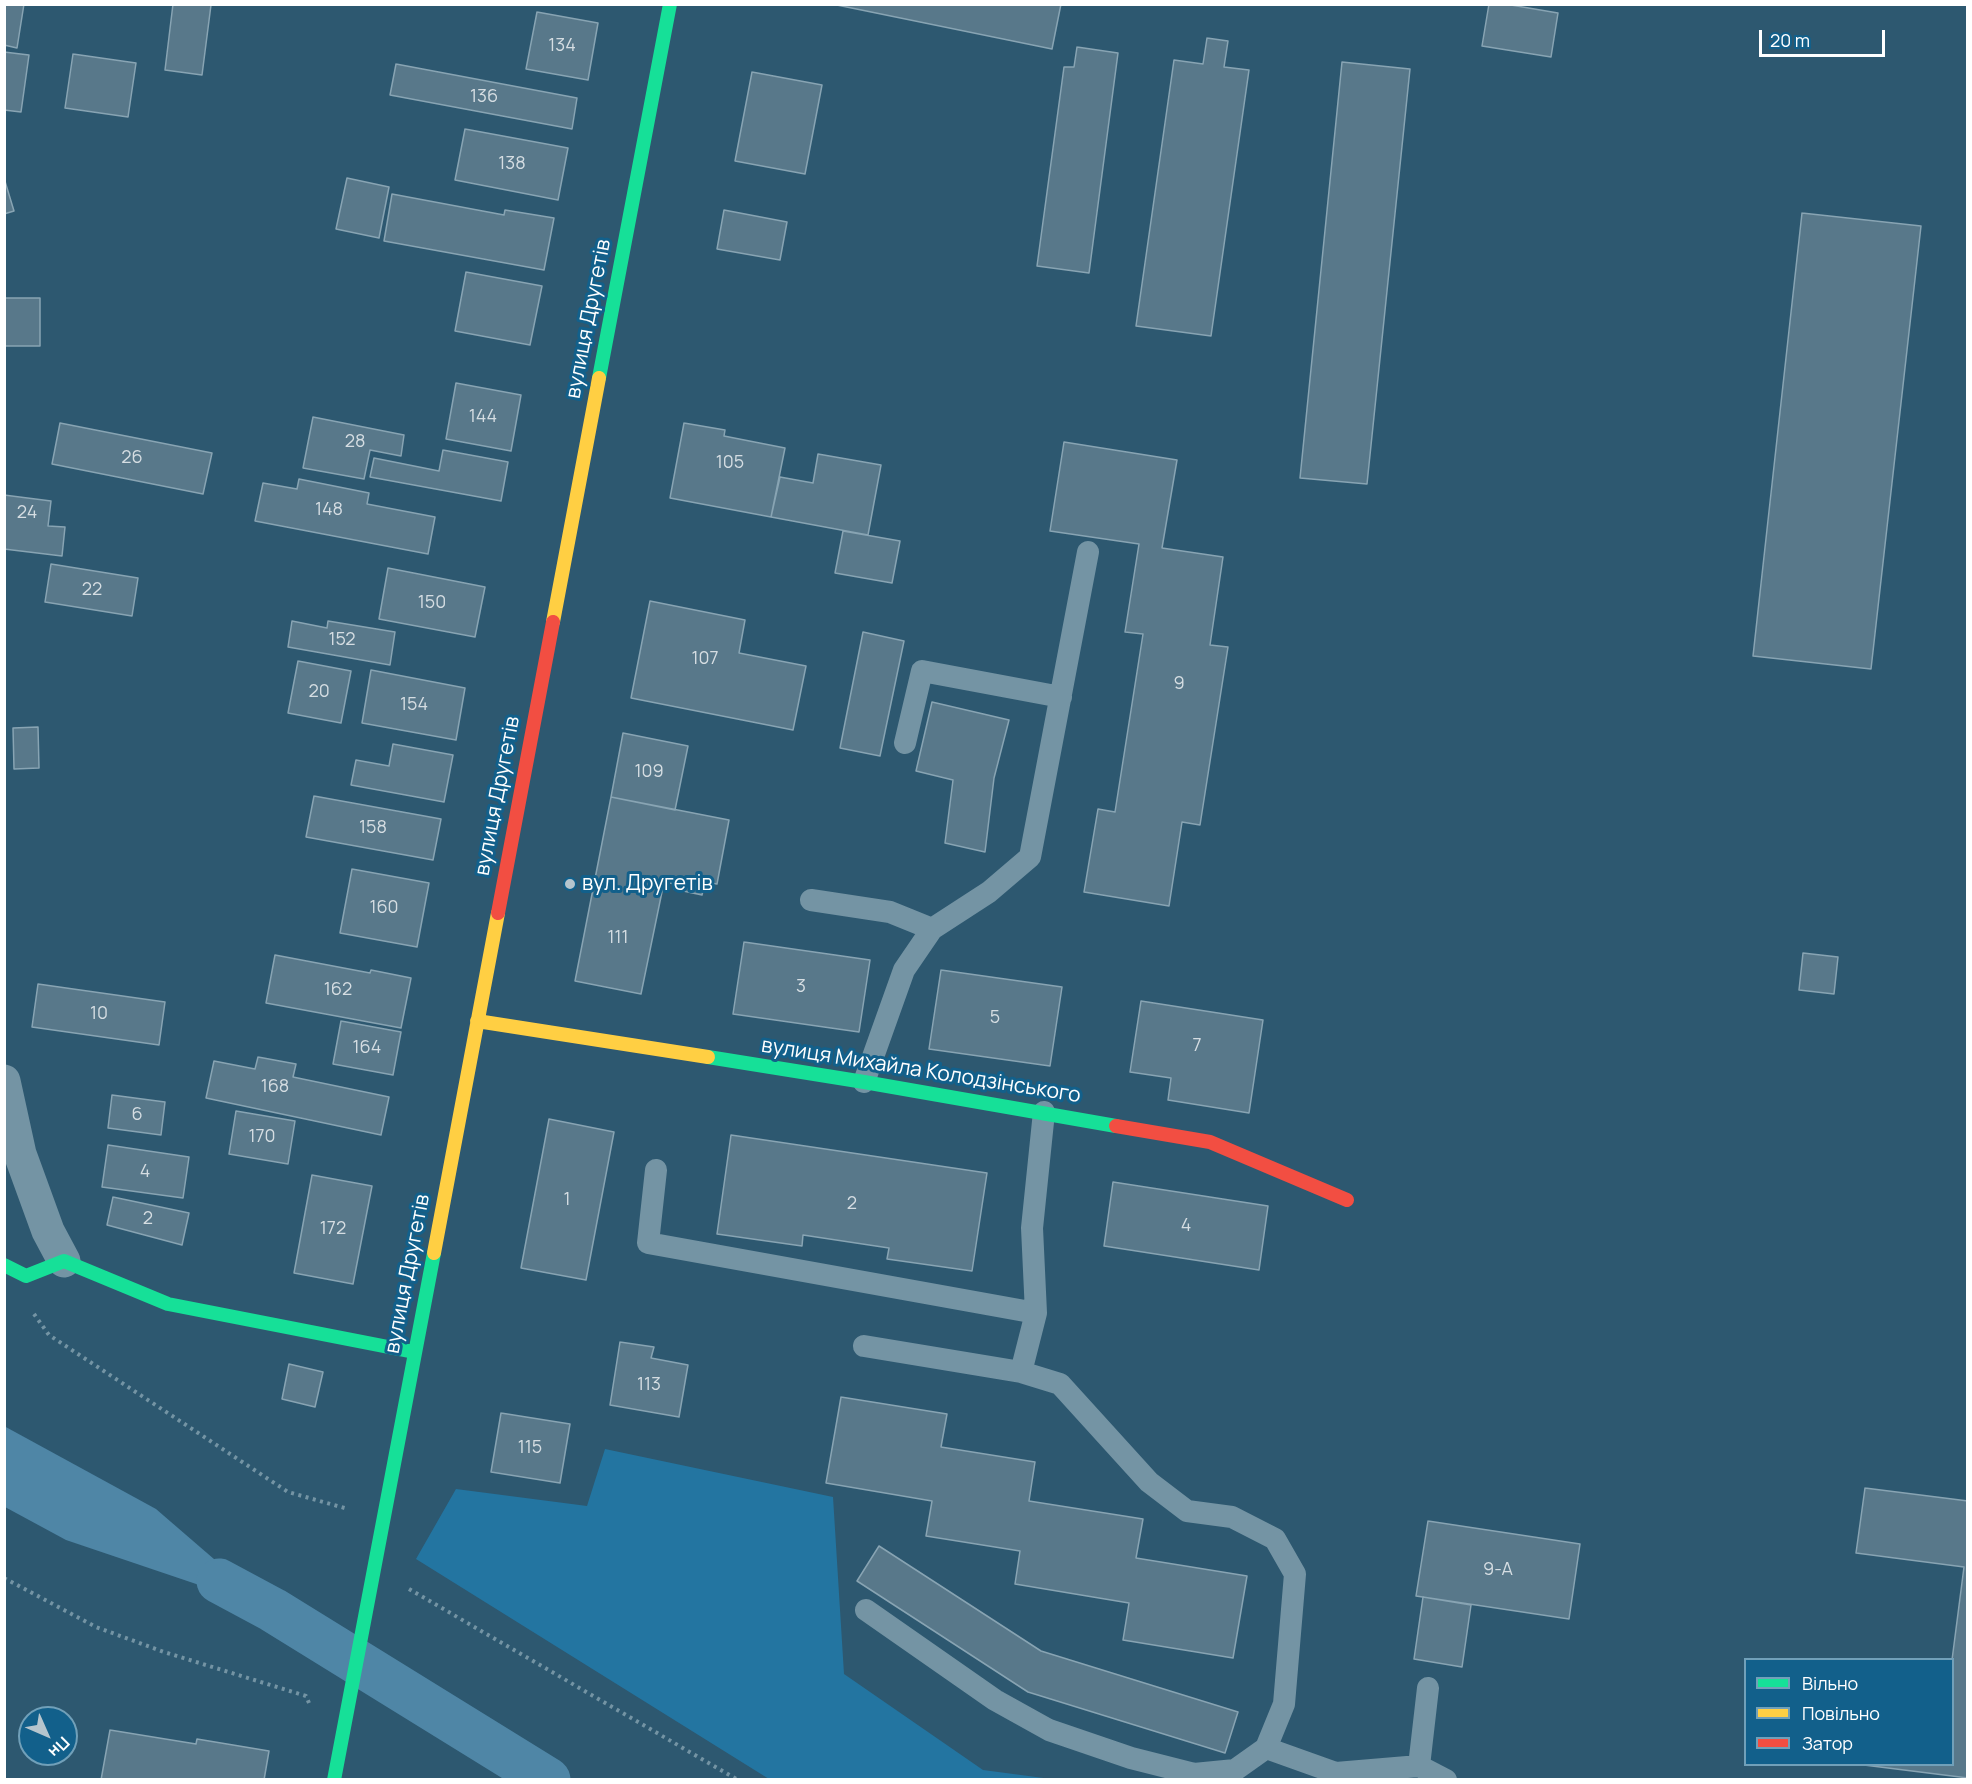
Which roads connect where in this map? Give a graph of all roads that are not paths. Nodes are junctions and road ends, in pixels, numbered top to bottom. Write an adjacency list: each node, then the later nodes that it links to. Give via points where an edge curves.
1 (670, 4): 7 (main road, вулиця Другетів)
2 (1088, 552): 3 (lane)
3 (1061, 697): 4 (lane, via 922,671); 6 (lane, via 1030,857 989,892)
4 (904, 743)
5 (811, 900): 6 (lane, via 890,912)
6 (932, 929): 9 (lane, via 904,970)
7 (477, 1021): 9 (main road, вулиця Михайла Колодзінського); 17 (main road, вулиця Другетів)
8 (4, 1080): 13 (street, via 20,1154 48,1231)
9 (864, 1082): 10 (main road, вулиця Михайла Колодзінського)
10 (1044, 1112): 12 (main road, вулиця Михайла Колодзінського, via 1210,1142); 15 (lane, via 1032,1228)
11 (656, 1170): 15 (lane, via 648,1243)
12 (1347, 1200)
13 (64, 1261): 14 (main road, via 26,1276); 17 (main road, via 168,1304)
14 (4, 1265)
15 (1036, 1313): 18 (lane)
16 (864, 1346): 18 (lane)
17 (414, 1352): 23 (main road, вулиця Другетів)
18 (1021, 1372): 21 (lane, via 1060,1384 1149,1482 1186,1511 1232,1517 1275,1539 1295,1574 1284,1704)
19 (866, 1610): 21 (lane, via 995,1700 1049,1730 1194,1774 1235,1770)
20 (1428, 1688): 22 (lane)
21 (1266, 1748): 22 (lane, via 1336,1773)
22 (1419, 1766): 24 (lane)
23 (334, 1779)
24 (1446, 1779)

